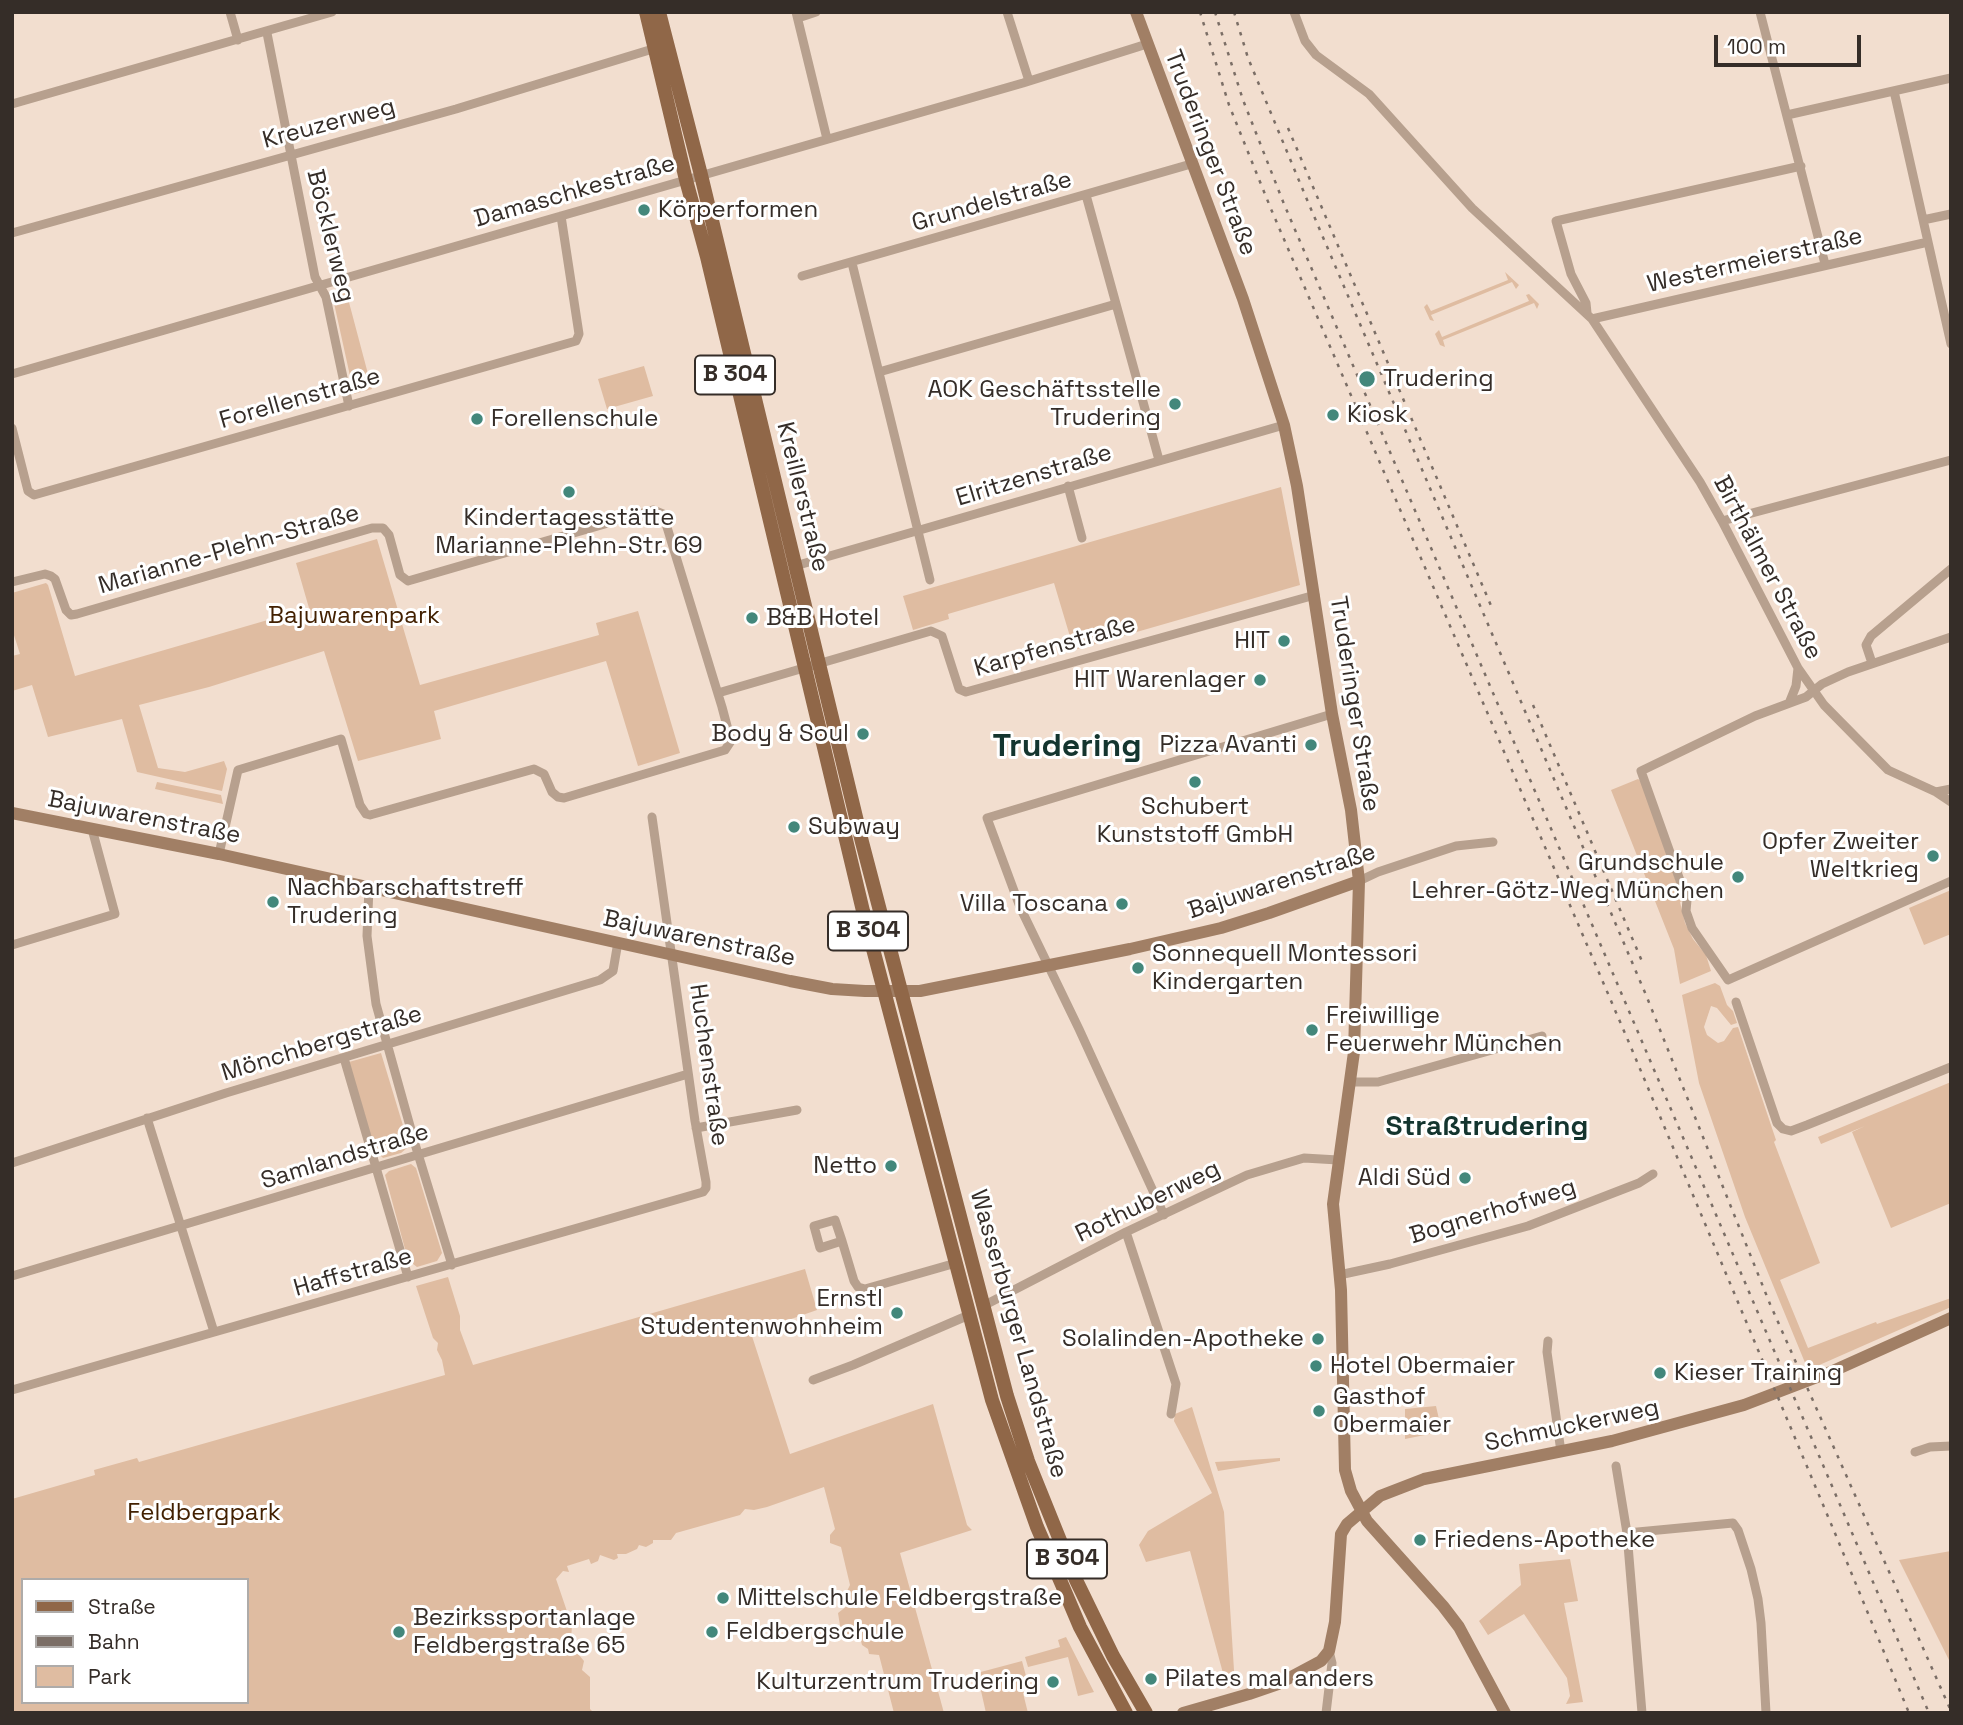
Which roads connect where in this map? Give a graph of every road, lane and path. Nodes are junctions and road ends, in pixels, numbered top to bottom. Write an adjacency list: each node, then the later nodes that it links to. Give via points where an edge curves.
1 (230, 12): 12 (street)
2 (332, 12): 11 (street)
3 (646, 12): 14 (main road, Kreillerstraße / B 304)
4 (659, 12): 24 (main road, Kreillerstraße / B 304)
5 (816, 12): 10 (street)
6 (1007, 12): 16 (street)
7 (1136, 12): 13 (street, Truderinger Straße)
8 (1294, 12): 37 (street, Birthälmer Straße, via 1316,55 1376,101 1472,208)
9 (1760, 12): 19 (street)
10 (797, 15): 20 (street)
11 (267, 33): 12 (street); 21 (street, Böcklerweg)
12 (238, 40): 18 (street)
13 (1147, 44): 16 (street, Damaschkestraße); 22 (street, Truderinger Straße)
14 (656, 48): 21 (street, Kreuzerweg); 25 (main road, Kreillerstraße / B 304)
15 (1951, 78): 17 (street)
16 (1029, 81): 20 (street, Damaschkestraße)
17 (1894, 91): 19 (street); 29 (street)
18 (12, 104)
19 (1787, 115): 23 (street)
20 (827, 139): 24 (street, Damaschkestraße)
21 (291, 154): 30 (street, Kreuzerweg); 36 (street, Böcklerweg)
22 (1191, 163): 26 (street, Grundelstraße); 44 (street, Truderinger Straße, via 1243,299)
23 (1801, 166): 33 (street); 34 (street, Birthälmer Straße, via 1556,221)
24 (701, 176): 25 (street, Damaschkestraße); 52 (main road, Kreillerstraße / B 304)
25 (686, 180): 28 (street, Damaschkestraße); 59 (main road, Kreillerstraße / B 304)
26 (1086, 195): 32 (street, Grundelstraße); 38 (street)
27 (1951, 214): 29 (street)
28 (561, 216): 36 (street, Damaschkestraße); 43 (street, Forellenstraße, via 578,338)
29 (1923, 220): 31 (street)
30 (12, 233)
31 (1928, 242): 33 (street, Westermeierstraße); 40 (street)
32 (852, 263): 35 (street, Grundelstraße); 41 (street)
33 (1825, 264): 39 (street, Westermeierstraße)
34 (1572, 274): 37 (street); 39 (street, Birthälmer Straße)
35 (803, 276)
36 (320, 286): 42 (street, Damaschkestraße); 43 (street, Böcklerweg)
37 (1559, 287): 39 (street, Birthälmer Straße)
38 (1116, 304): 41 (street); 46 (street)
39 (1589, 316): 49 (street, Birthälmer Straße)
40 (1951, 344)
41 (879, 372): 50 (street)
42 (12, 374)
43 (349, 406): 45 (street, Forellenstraße, via 31,494)
44 (1284, 425): 46 (street, Elritzenstraße); 56 (street, Truderinger Straße)
45 (12, 428)
46 (1159, 460): 48 (street, Elritzenstraße)
47 (1951, 460): 49 (street)
48 (1068, 486): 50 (street, Elritzenstraße); 51 (street)
49 (1722, 521): 60 (street, Birthälmer Straße)
50 (919, 531): 52 (street, Elritzenstraße); 54 (street)
51 (1083, 538)
52 (795, 566): 59 (main road, Kreillerstraße / B 304)
53 (1951, 569): 58 (street, via 1871,636 1866,645)
54 (930, 580)
55 (12, 582): 62 (street, Marianne-Plehn-Straße, via 51,576 71,615 372,528 383,528 389,535 400,575 408,581 657,510 665,518)
56 (1315, 595): 59 (street, Karpfenstraße, via 966,692 959,689 937,632); 64 (street, Truderinger Straße)
57 (1951, 636): 58 (street)
58 (1872, 663): 61 (street)
59 (812, 666): 62 (street); 80 (main road, Kreillerstraße / B 304); 81 (main road, Kreillerstraße / B 304)
60 (1798, 668): 61 (street, Birthälmer Straße); 63 (street)
61 (1813, 691): 63 (street); 66 (street, Birthälmer Straße, via 1874,759)
62 (718, 693): 72 (street, via 730,741 725,750 564,798 552,792 544,774 534,769 366,814 341,739 243,767 237,772)
63 (1790, 701): 74 (street, via 1641,771 1687,900 1692,928 1728,980)
64 (1332, 714): 73 (street, Truderinger Straße); 79 (street, via 987,818 1007,878)
65 (1951, 789): 66 (street)
66 (1936, 792): 67 (street, Birthälmer Straße)
67 (1951, 802)
68 (12, 813): 70 (street, Bajuwarenstraße)
69 (652, 817): 78 (street, Huchenstraße)
70 (92, 830): 72 (street, Bajuwarenstraße); 77 (street, via 115,914)
71 (1493, 842): 73 (street, Bajuwarenstraße, via 1456,846)
72 (219, 854): 75 (street, Bajuwarenstraße)
73 (1359, 881): 79 (street, Bajuwarenstraße, via 1221,928); 88 (street, Truderinger Straße)
74 (1951, 881)
75 (369, 887): 76 (street, Bajuwarenstraße); 84 (street, via 368,957)
76 (618, 942): 78 (street, Bajuwarenstraße); 84 (street, Mönchbergstraße, via 613,971 600,980)
77 (12, 945)
78 (673, 954): 80 (street, Bajuwarenstraße, via 832,989); 87 (street, Huchenstraße)
79 (1048, 966): 81 (street, Bajuwarenstraße); 98 (street)
80 (883, 992): 81 (street, Bajuwarenstraße); 102 (main road, Wasserburger Landstraße / B 304)
81 (900, 992): 107 (main road, Wasserburger Landstraße / B 304)
82 (1736, 1002): 86 (street, via 1777,1123 1783,1129 1807,1125)
83 (1542, 1036): 88 (street, via 1378,1083)
84 (387, 1045): 85 (street, Mönchbergstraße); 92 (street)
85 (344, 1058): 90 (street, Mönchbergstraße); 95 (street)
86 (1951, 1067)
87 (688, 1074): 91 (street, Huchenstraße); 92 (street, Samlandstraße)
88 (1351, 1082): 93 (street, Truderinger Straße)
89 (797, 1110): 91 (street)
90 (148, 1118): 94 (street, Mönchbergstraße); 99 (street)
91 (696, 1128): 97 (street, Huchenstraße, via 706,1182)
92 (418, 1154): 95 (street, Samlandstraße); 103 (street)
93 (1338, 1160): 98 (street, Rothuberweg, via 1304,1158 1272,1167); 104 (street, Truderinger Straße, via 1333,1219)
94 (12, 1163)
95 (375, 1167): 99 (street, Samlandstraße); 106 (street)
96 (1653, 1174): 104 (street, Bognerhofweg, via 1528,1226)
97 (703, 1192): 103 (street, Haffstraße)
98 (1164, 1215): 100 (street, Rothuberweg)
99 (180, 1226): 105 (street, Samlandstraße); 110 (street)
100 (1126, 1232): 107 (street, Rothuberweg); 114 (street, via 1176,1384)
101 (842, 1241): 102 (street, via 854,1281 865,1289)
102 (956, 1263): 108 (main road, Wasserburger Landstraße / B 304)
103 (453, 1265): 106 (street, Haffstraße)
104 (1339, 1275): 119 (street, Truderinger Straße, via 1343,1456)
105 (12, 1276)
106 (408, 1277): 110 (street, Haffstraße)
107 (983, 1306): 123 (main road, Wasserburger Landstraße / B 304, via 1010,1406 1051,1522 1113,1656)
108 (969, 1315): 112 (street); 122 (main road, Wasserburger Landstraße / B 304, via 992,1400 1037,1527 1080,1627)
109 (1951, 1318): 116 (street, Schmuckerweg, via 1744,1405)
110 (214, 1332): 113 (street, Haffstraße)
111 (1548, 1341): 116 (street)
112 (813, 1380)
113 (12, 1390)
114 (1171, 1413)
115 (1951, 1446): 117 (street)
116 (1561, 1452): 119 (street, Schmuckerweg, via 1414,1481)
117 (1914, 1452)
118 (1616, 1466): 120 (street)
119 (1360, 1510): 121 (street, via 1341,1534); 126 (street, Truderinger Straße, via 1443,1606)
120 (1627, 1533): 127 (street); 128 (street, via 1733,1523 1751,1569 1762,1622)
121 (1329, 1651): 124 (street, via 1310,1669 1278,1684); 125 (street, via 1332,1663)
122 (1126, 1713)
123 (1146, 1713)
124 (1183, 1713)
125 (1326, 1713)
126 (1505, 1713)
127 (1642, 1713)
128 (1766, 1713)

